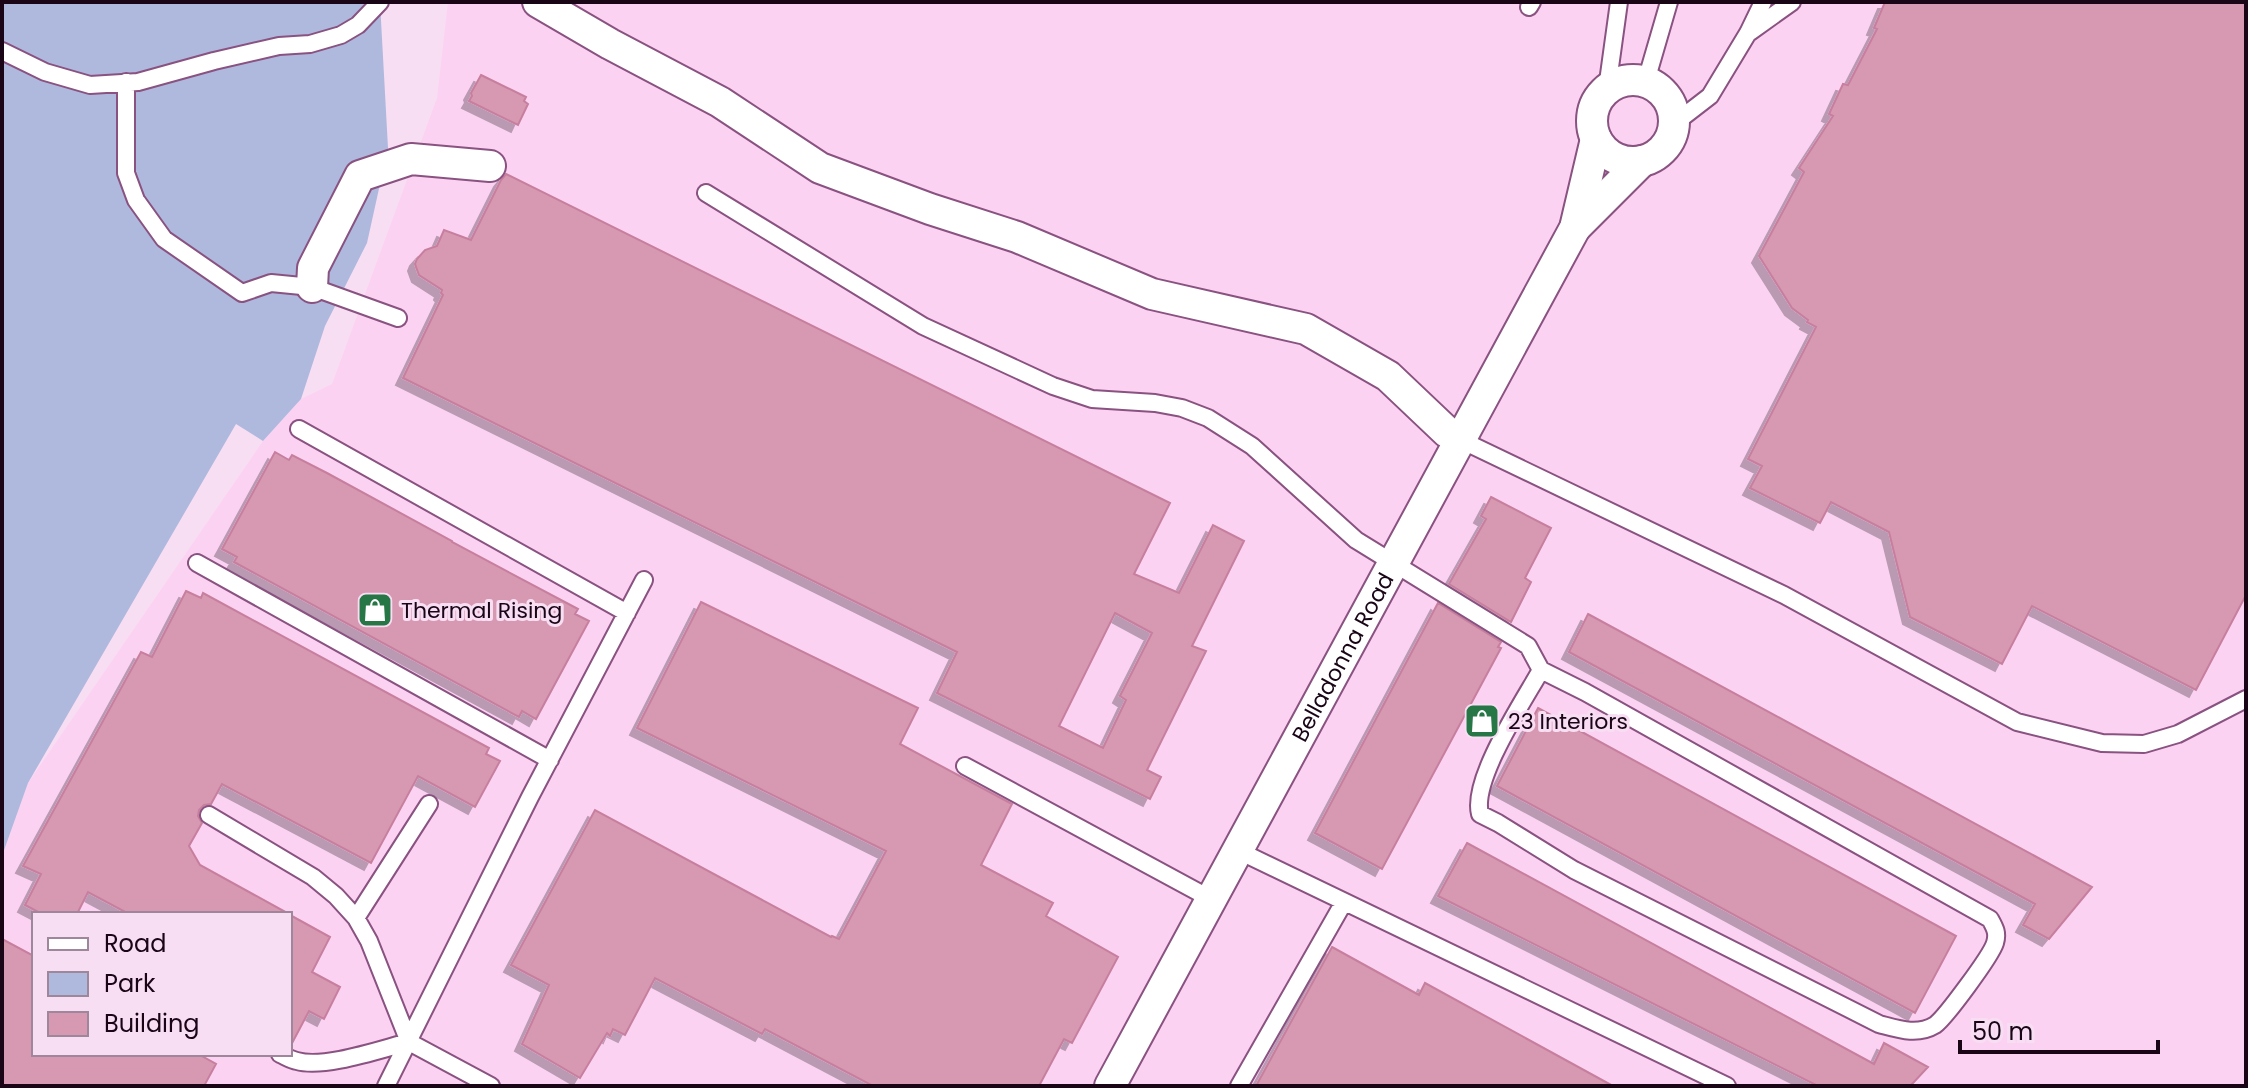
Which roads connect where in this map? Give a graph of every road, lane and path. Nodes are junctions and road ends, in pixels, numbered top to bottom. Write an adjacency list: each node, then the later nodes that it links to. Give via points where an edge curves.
1 (380, 2): 10 (lane, via 341,35)
2 (538, 2): 21 (street, via 720,102 820,168 1017,237 1152,294 1306,329 1388,376)
3 (1619, 2): 11 (lane)
4 (1669, 2): 9 (lane)
5 (1763, 2): 7 (lane)
6 (1792, 2): 7 (lane)
7 (1748, 33): 12 (lane, via 1710,96)
8 (2, 51): 10 (lane, via 45,72 90,85)
9 (1646, 81): 11 (street, via 1632,79); 12 (street, via 1668,97)
10 (126, 82): 18 (lane, via 126,173 136,200 164,239 242,293 271,283)
11 (1607, 89): 13 (street, Belladonna Road, via 1593,112)
12 (1675, 123): 14 (street, Belladonna Road, via 1665,148)
13 (1596, 139): 14 (street, via 1615,158); 17 (street, Belladonna Road)
14 (1642, 161): 17 (street, Belladonna Road)
15 (490, 166): 18 (street, via 411,159 360,176 313,268)
16 (706, 193): 23 (lane, via 923,326 1053,386 1092,399 1155,403 1208,418 1252,446 1356,540)
17 (1575, 228): 21 (street, Belladonna Road)
18 (312, 287): 19 (lane)
19 (398, 318)
20 (299, 429): 25 (lane)
21 (1461, 440): 23 (street, Belladonna Road); 27 (lane, via 1784,595 2017,722 2102,743 2144,744 2178,734)
22 (197, 563): 28 (lane)
23 (1393, 564): 26 (lane, via 1528,646); 32 (street, Belladonna Road)
24 (644, 580): 25 (lane)
25 (627, 613): 28 (lane)
26 (1541, 670): 26 (lane, via 1486,771 1479,792 1480,814 1574,870 1879,1024 1917,1032 1937,1024 1989,957 1996,931 1990,919)
27 (2246, 699)
28 (550, 760): 36 (lane)
29 (965, 766): 33 (lane)
30 (429, 804): 35 (lane)
31 (209, 815): 35 (lane, via 313,877)
32 (1237, 850): 33 (street, Belladonna Road); 34 (lane)
33 (1211, 899): 40 (street, Belladonna Road)
34 (1344, 902): 41 (lane); 42 (lane)
35 (356, 918): 36 (lane)
36 (409, 1042): 37 (lane, via 319,1062); 38 (lane); 39 (lane)
37 (285, 1056)
38 (386, 1086)
39 (491, 1086)
40 (1110, 1086)
41 (1239, 1086)
42 (1727, 1086)

